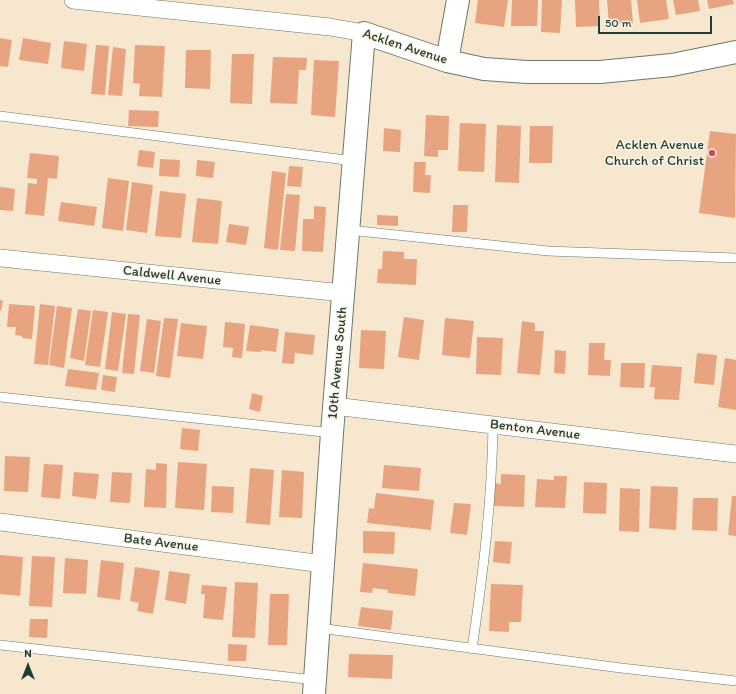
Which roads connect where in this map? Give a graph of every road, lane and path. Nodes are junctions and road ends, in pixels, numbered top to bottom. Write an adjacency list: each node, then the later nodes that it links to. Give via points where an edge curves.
1 (73, 0): 3 (street, Acklen Avenue, via 322,26)
2 (458, 0): 5 (street)
3 (364, 33): 5 (street, Acklen Avenue); 7 (street, 10th Avenue South)
4 (736, 52): 5 (street, Acklen Avenue, via 672,65 600,72 484,69)
5 (448, 61)
6 (0, 116): 7 (lane)
7 (354, 161): 8 (street, 10th Avenue South)
8 (348, 230): 10 (lane, via 548,251); 11 (street, 10th Avenue South)
9 (0, 258): 11 (street, Caldwell Avenue)
10 (736, 258)
11 (343, 293): 13 (street, 10th Avenue South)
12 (0, 397): 15 (lane)
13 (334, 406): 14 (street, Benton Avenue); 15 (street, 10th Avenue South)
14 (493, 425): 16 (street, Benton Avenue); 21 (lane, via 484,567)
15 (332, 433): 18 (street, 10th Avenue South)
16 (736, 454)
17 (0, 522): 18 (street, Bate Avenue)
18 (323, 564): 19 (street, 10th Avenue South)
19 (319, 628): 21 (lane); 23 (street, 10th Avenue South)
20 (0, 645): 23 (lane)
21 (472, 649): 22 (lane)
22 (736, 681)
23 (314, 687)

